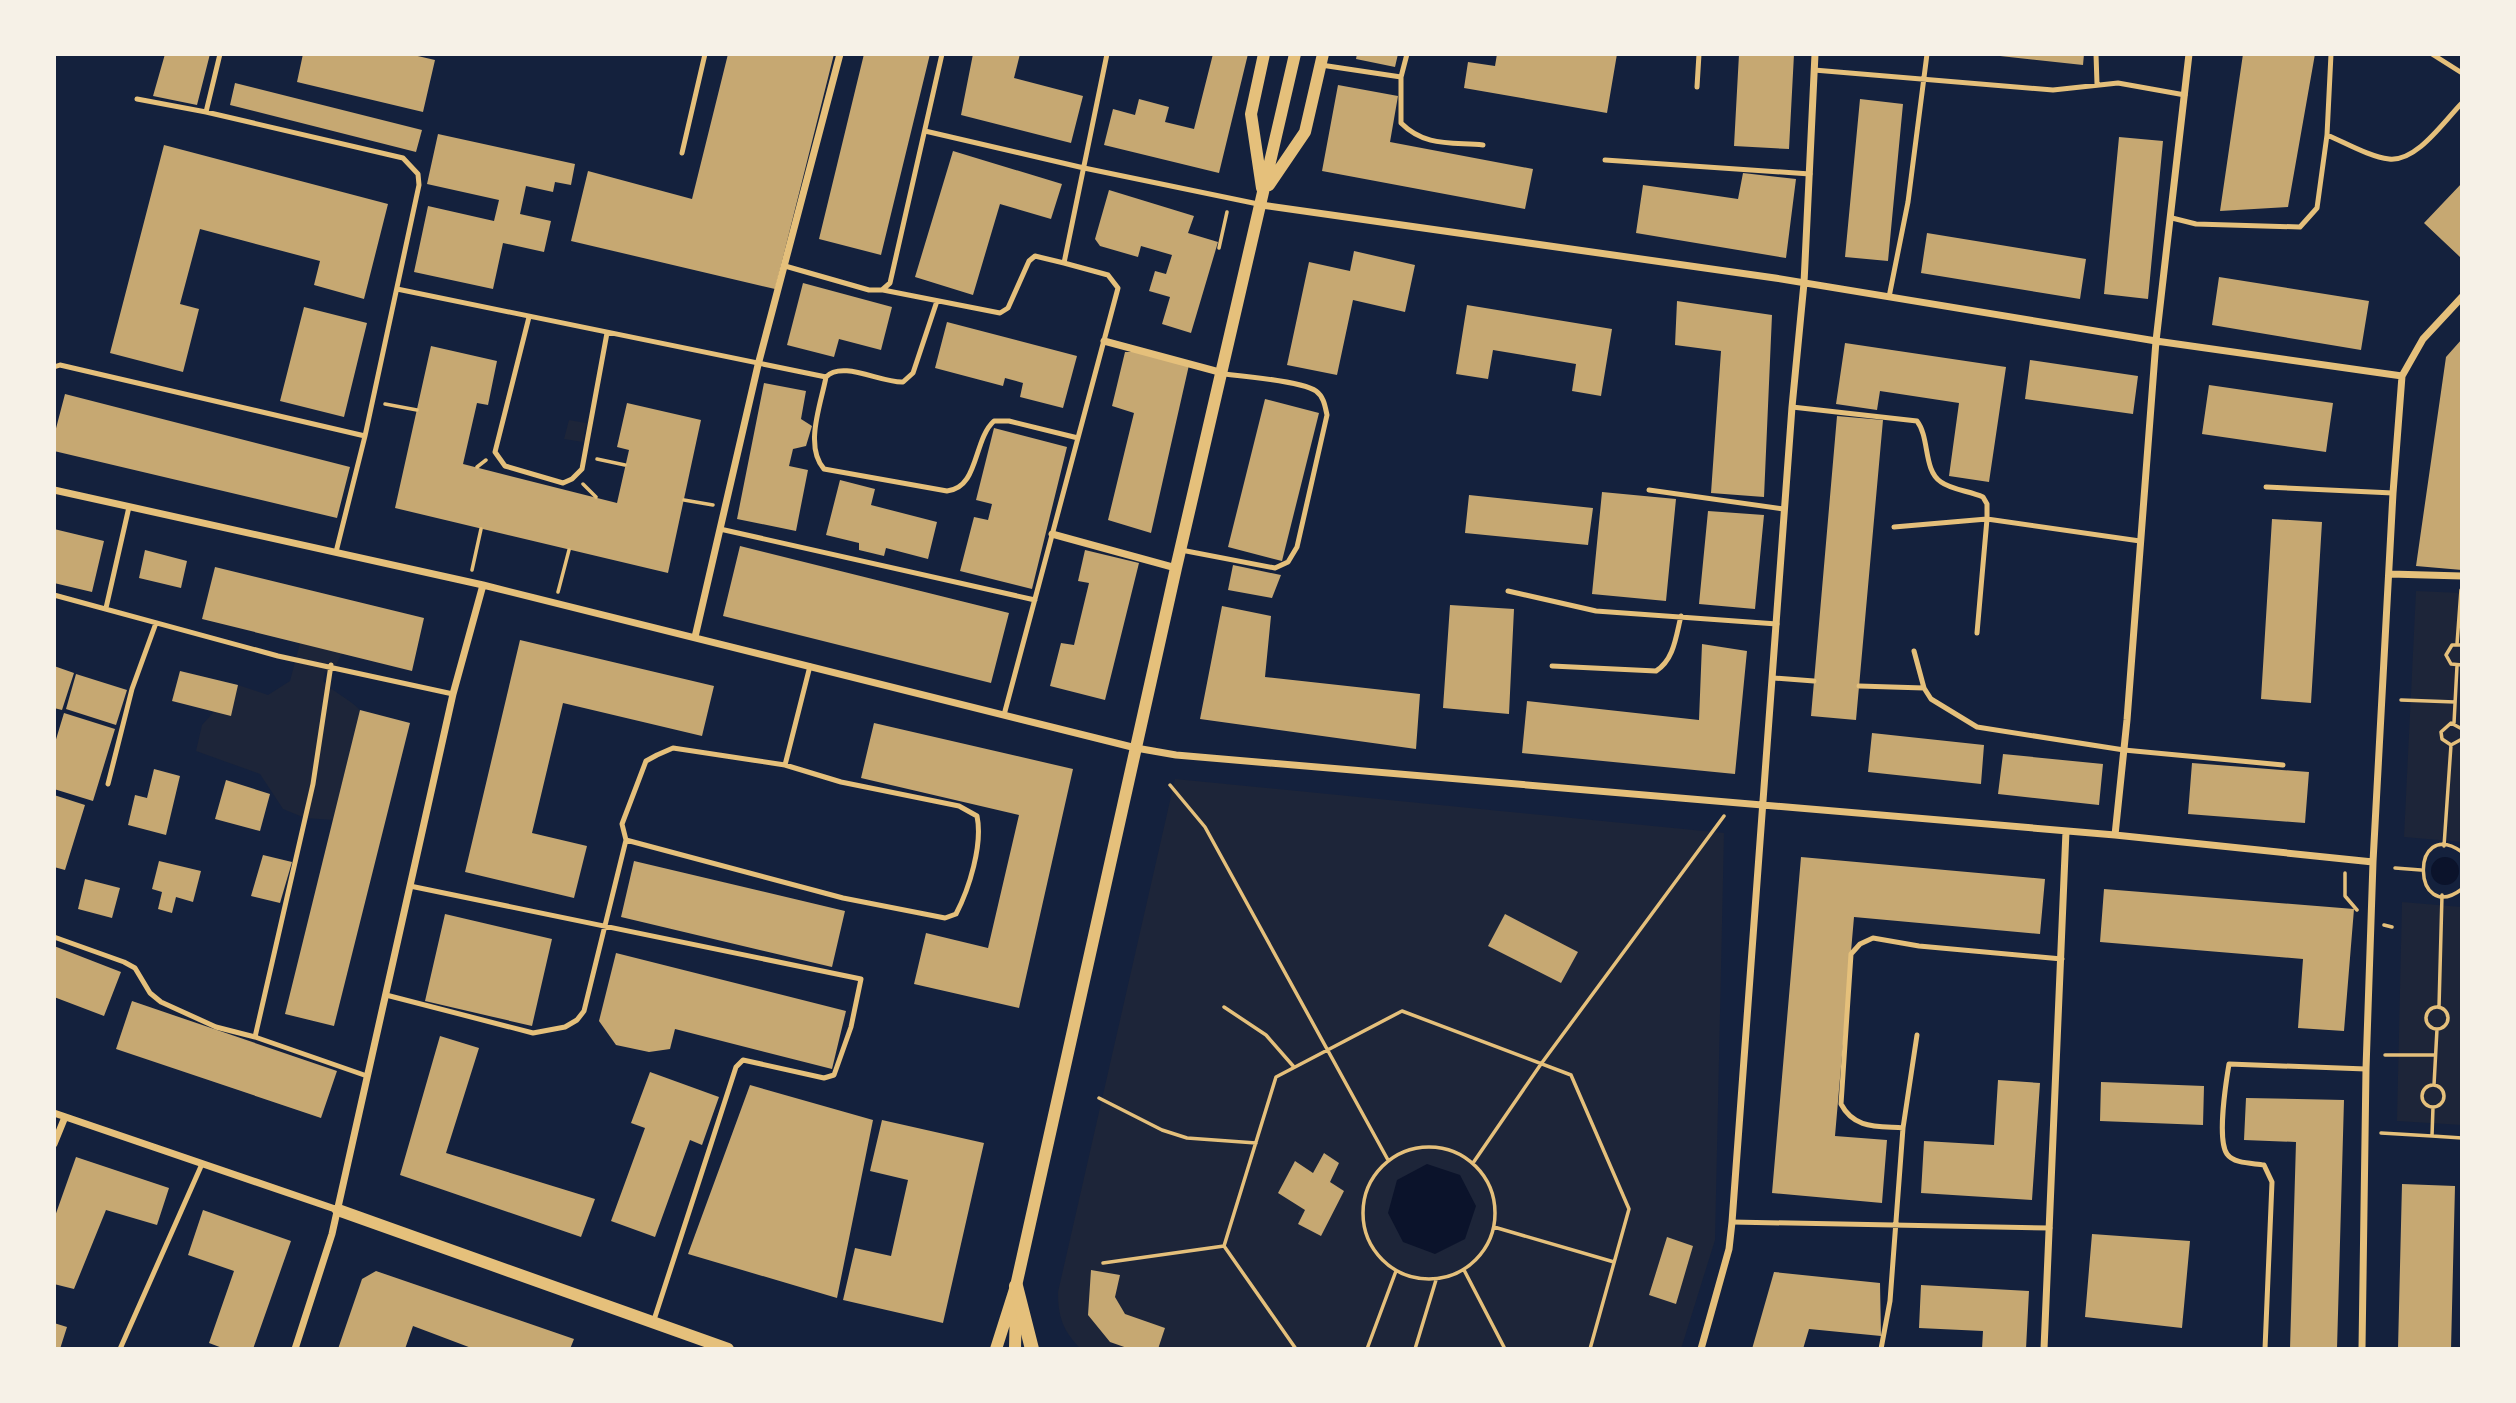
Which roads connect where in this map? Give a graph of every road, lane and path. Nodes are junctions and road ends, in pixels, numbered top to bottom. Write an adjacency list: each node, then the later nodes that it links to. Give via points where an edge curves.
1 (220, 54): 26 (lane)
2 (705, 54): 30 (lane)
3 (840, 54): 39 (street)
4 (942, 54): 27 (lane)
5 (1107, 54): 32 (lane)
6 (1264, 54): 35 (street, via 1251,114)
7 (1296, 54): 35 (street)
8 (1408, 54): 19 (lane)
9 (1699, 54): 22 (lane)
10 (1815, 54): 17 (street)
11 (1927, 54): 20 (lane)
12 (2096, 54): 21 (lane)
13 (2189, 54): 23 (street)
14 (2331, 54): 28 (lane)
15 (2435, 55): 18 (lane)
16 (1322, 60): 19 (lane); 35 (street, via 1306,132)
17 (1814, 70): 20 (lane); 33 (street)
18 (2462, 73)
19 (1401, 77): 29 (lane, via 1401,122 1414,136)
20 (1924, 78): 21 (lane, via 2053,90); 43 (lane, via 1909,202)
21 (2097, 84): 23 (lane, via 2118,83)
22 (1697, 87)
23 (2185, 95): 36 (street)
24 (137, 99): 26 (lane)
25 (2462, 103): 28 (lane, via 2402,158 2388,159)
26 (206, 111): 41 (lane, via 403,158 412,166 419,185)
27 (925, 131): 32 (lane); 42 (lane, via 895,268)
28 (2327, 135): 36 (lane, via 2317,208 2300,227 2196,224)
29 (1483, 145)
30 (682, 153)
31 (1605, 160): 33 (lane)
32 (1084, 168): 34 (lane); 38 (lane)
33 (1810, 174): 40 (street)
34 (1230, 199): 35 (lane); 37 (path)
35 (1262, 200): 40 (street); 52 (street)
36 (2172, 218): 49 (street)
37 (1219, 248)
38 (1064, 263): 45 (lane, via 1035,256 1008,308 1000,313); 48 (lane, via 1108,275 1118,288)
39 (785, 267): 42 (lane); 50 (street)
40 (1804, 284): 43 (street); 56 (street)
41 (397, 289): 46 (lane); 55 (lane)
42 (882, 290): 45 (lane)
43 (1889, 297): 49 (street)
44 (2462, 297): 53 (street, via 2423,340)
45 (937, 301): 54 (lane, via 913,373 903,382 888,383 842,368)
46 (529, 317): 47 (lane); 60 (lane, via 495,452 505,466 563,483 582,469)
47 (607, 333): 50 (lane); 60 (lane)
48 (1104, 341): 52 (street); 59 (lane)
49 (2156, 341): 53 (street); 75 (street)
50 (758, 365): 54 (lane); 68 (street)
51 (54, 367): 58 (lane, via 147,384)
52 (1224, 374): 77 (street); 77 (lane, via 1314,390 1324,401 1327,415 1297,547 1288,562 1275,568)
53 (2402, 376): 65 (street)
54 (826, 377): 59 (lane, via 814,443 815,458 824,468 957,490 965,484 985,430 994,421)
55 (372, 401): 57 (path); 58 (lane)
56 (1792, 407): 69 (street); 70 (lane, via 1917,421 1924,430 1935,477 1983,497)
57 (417, 410)
58 (365, 436): 78 (lane)
59 (1078, 438): 74 (lane)
60 (584, 456): 61 (path)
61 (625, 465)
62 (2266, 487): 65 (lane)
63 (54, 489): 67 (street)
64 (1649, 490): 69 (lane)
65 (2392, 493): 80 (street)
66 (684, 500): 68 (path)
67 (129, 507): 78 (street); 89 (lane)
68 (726, 508): 73 (street)
69 (1784, 509): 92 (street)
70 (1987, 519): 71 (lane); 75 (lane); 93 (lane)
71 (1894, 527)
72 (481, 529): 82 (path)
73 (720, 530): 87 (lane); 94 (street)
74 (1052, 534): 79 (street); 87 (lane)
75 (2140, 541): 114 (street)
76 (569, 550): 88 (path)
77 (1181, 550): 79 (street)
78 (336, 552): 82 (street)
79 (1177, 568): 113 (street)
80 (2390, 574): 81 (street); 126 (street)
81 (2462, 576)
82 (469, 582): 83 (street)
83 (483, 585): 88 (street); 105 (street)
84 (2461, 587): 95 (path)
85 (1508, 591): 90 (lane, via 1596,611)
86 (54, 595): 89 (lane)
87 (1035, 600): 108 (lane)
88 (555, 602): 94 (street)
89 (106, 608): 91 (lane)
90 (1681, 616): 92 (lane); 100 (lane, via 1670,655 1656,671)
91 (156, 622): 97 (lane, via 278,656); 117 (lane, via 132,689)
92 (1777, 624): 101 (street)
93 (1976, 634)
94 (695, 637): 99 (street)
95 (2460, 645): 98 (path, via 2449,648 2446,655 2448,661)
96 (1914, 651): 104 (lane)
97 (331, 665): 105 (lane); 140 (lane, via 313,783)
98 (2460, 665): 107 (path)
99 (810, 666): 108 (street); 115 (lane)
100 (1552, 666)
101 (1773, 678): 102 (lane); 120 (street)
102 (1814, 681)
103 (1859, 686): 104 (lane)
104 (1924, 688): 114 (lane, via 1931,699 1977,727)
105 (453, 694): 129 (street)
106 (2401, 700): 107 (path)
107 (2455, 702): 109 (path)
108 (1004, 715): 113 (street)
109 (2454, 723): 110 (path); 112 (path, via 2441,732)
110 (2462, 729)
111 (2462, 739): 112 (path)
112 (2451, 745): 124 (path)
113 (1136, 748): 119 (street); 173 (street)
114 (2124, 750): 116 (lane); 122 (street)
115 (785, 765): 123 (lane, via 673,748 657,754 646,761 631,793 622,824); 123 (lane, via 841,782 959,806 977,816 980,831 956,914 934,917 843,898)
116 (2283, 765)
117 (108, 783)
118 (1170, 785): 141 (path, via 1205,827)
119 (1733, 803): 120 (street); 144 (path)
120 (1761, 806): 121 (street); 163 (street)
121 (2066, 831): 122 (street); 134 (street)
122 (2115, 835): 126 (street)
123 (626, 839): 132 (lane)
124 (2444, 846): 125 (path); 128 (path, via 2429,852)
125 (2462, 852)
126 (2373, 862): 146 (street)
127 (2395, 868): 128 (path)
128 (2421, 870): 131 (path, via 2426,886)
129 (410, 886): 132 (lane); 135 (street)
130 (2462, 889): 131 (path)
131 (2442, 895): 137 (path)
132 (606, 925): 135 (lane, via 584,1011 565,1027 533,1033); 174 (lane, via 862,982 834,1075 824,1078 743,1060 736,1067)
133 (54, 937): 140 (lane, via 135,968 161,1002 216,1027)
134 (2062, 959): 153 (lane, via 1873,938 1860,944 1851,954 1841,1104 1861,1125); 166 (street)
135 (386, 995): 147 (street)
136 (1224, 1007): 145 (path, via 1266,1035)
137 (2439, 1007): 138 (path, via 2448,1018); 138 (path, via 2431,1009 2426,1018)
138 (2437, 1029): 143 (path)
139 (1917, 1035): 153 (lane)
140 (255, 1037): 147 (lane)
141 (1327, 1049): 144 (path, via 1402,1012); 145 (path); 159 (path)
142 (2385, 1055): 143 (path)
143 (2435, 1055): 148 (path)
144 (1541, 1064): 160 (path); 168 (path, via 1571,1075 1629,1209)
145 (1294, 1067): 157 (path, via 1276,1077)
146 (2365, 1069): 189 (lane, via 2229,1065 2226,1154 2235,1161 2264,1165 2272,1182); 190 (street)
147 (368, 1076): 162 (street)
148 (2434, 1085): 150 (path, via 2444,1096 2442,1103); 150 (path, via 2424,1089 2422,1096 2426,1105)
149 (1099, 1098): 157 (path, via 1187,1138)
150 (2433, 1107): 155 (path)
151 (54, 1113): 152 (street)
152 (65, 1117): 158 (street); 161 (street)
153 (1903, 1128): 164 (lane)
154 (2381, 1133): 155 (path)
155 (2432, 1136): 156 (path)
156 (2462, 1138)
157 (1256, 1143): 167 (path)
158 (54, 1144)
159 (1388, 1160): 160 (path, via 1431,1146 1453,1151); 171 (path, via 1365,1196 1363,1217 1379,1257)
160 (1473, 1163): 165 (path, via 1494,1198)
161 (202, 1164): 162 (street); 175 (lane)
162 (338, 1210): 174 (street); 176 (street)
163 (1732, 1222): 164 (lane); 186 (street, via 1729,1249)
164 (1894, 1224): 166 (lane); 187 (lane, via 1890,1301)
165 (1494, 1227): 168 (path); 170 (path, via 1480,1256)
166 (2050, 1228): 188 (street)
167 (1224, 1246): 169 (path); 181 (path)
168 (1615, 1262): 185 (path)
169 (1103, 1263)
170 (1464, 1270): 172 (path); 184 (path)
171 (1396, 1271): 172 (path, via 1415,1279); 182 (path)
172 (1436, 1280): 183 (path)
173 (1016, 1286): 178 (street); 179 (street); 180 (main road)
174 (653, 1323): 177 (street)
175 (120, 1349)
176 (295, 1349)
177 (728, 1349)
178 (996, 1349)
179 (1015, 1349)
180 (1032, 1349)
181 (1296, 1349)
182 (1367, 1349)
183 (1415, 1349)
184 (1505, 1349)
185 (1590, 1349)
186 (1700, 1349)
187 (1881, 1349)
188 (2044, 1349)
189 (2265, 1349)
190 (2362, 1349)

